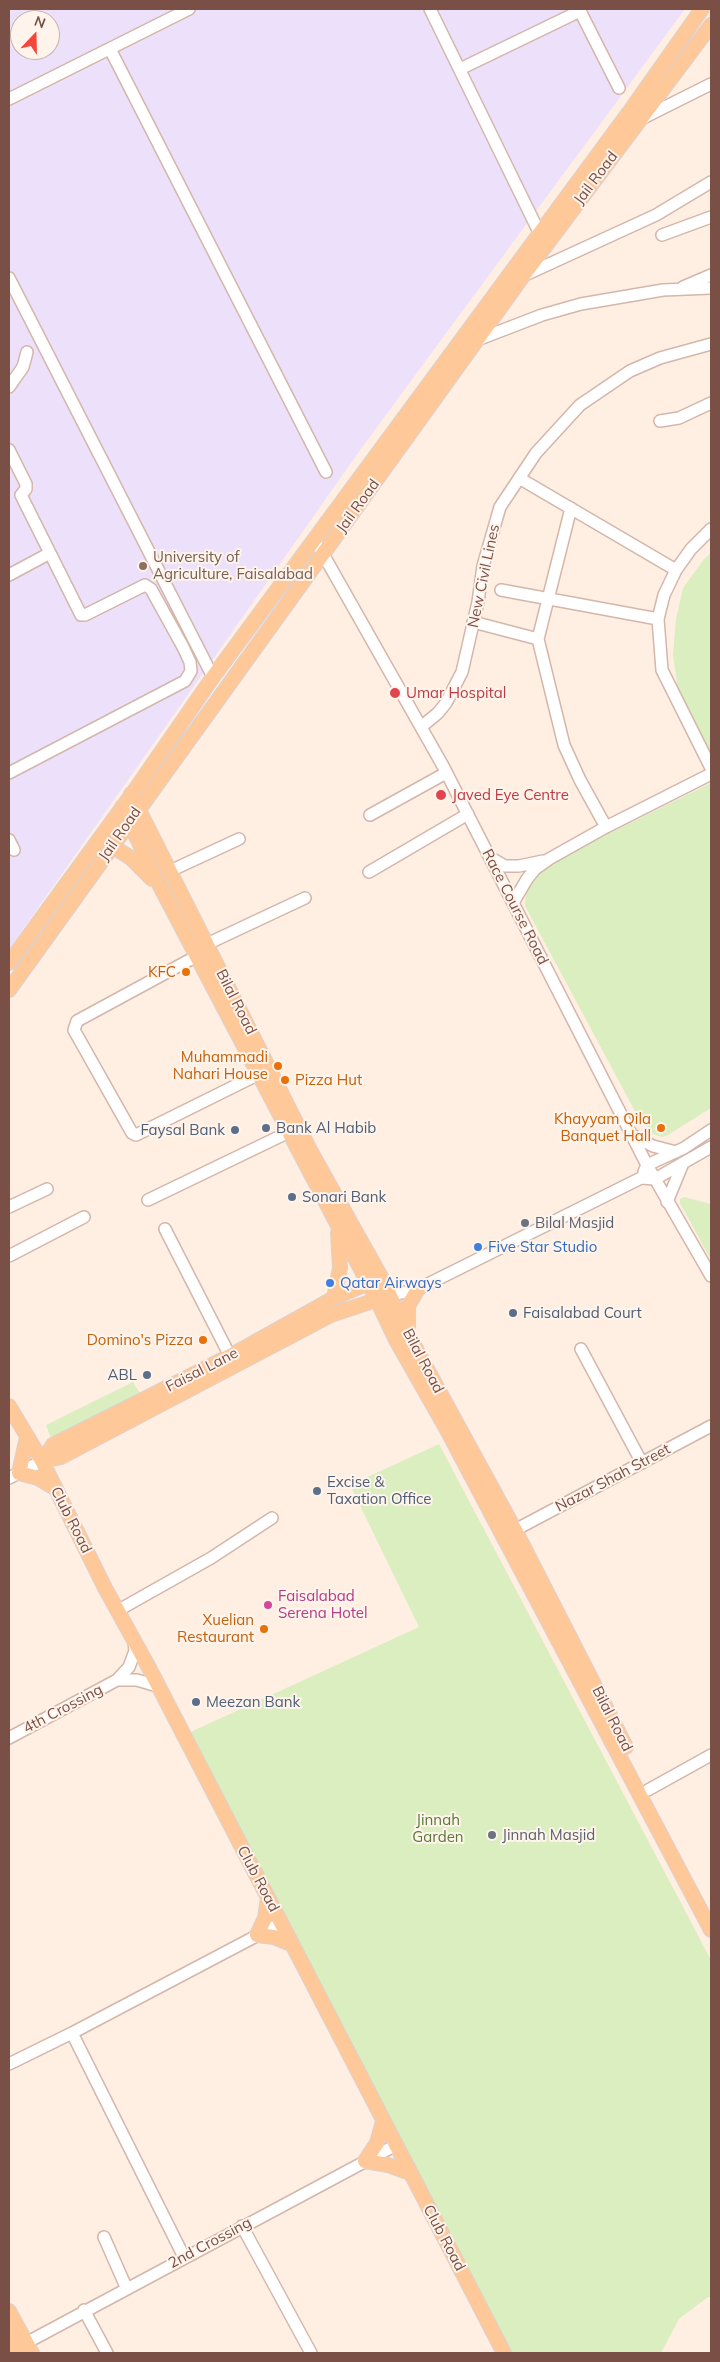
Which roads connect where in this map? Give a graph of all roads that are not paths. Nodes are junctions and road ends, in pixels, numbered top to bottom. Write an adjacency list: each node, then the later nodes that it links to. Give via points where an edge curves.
1 (189, 9): 6 (street)
2 (430, 9): 7 (street)
3 (702, 9): 14 (main road, Jail Road)
4 (579, 10): 7 (street); 9 (street)
5 (711, 25): 11 (main road, Jail Road)
6 (110, 49): 10 (street); 28 (street)
7 (460, 69): 14 (street)
8 (711, 84): 11 (street)
9 (619, 88)
10 (9, 100)
11 (640, 120): 17 (main road, Jail Road)
12 (711, 182): 17 (street, via 656,215)
13 (711, 217): 15 (street)
14 (539, 232): 32 (main road, Jail Road)
15 (662, 235)
16 (711, 275): 20 (street)
17 (523, 276): 21 (main road, Jail Road)
18 (9, 278): 42 (street)
19 (711, 288): 20 (street)
20 (677, 289): 21 (street, via 581,304)
21 (477, 340): 34 (main road, Jail Road)
22 (711, 344): 29 (street, New Civil Lines, via 660,358 630,371 602,389 556,429)
23 (27, 352): 24 (street, via 23,367)
24 (9, 387)
25 (711, 403): 26 (street, via 679,418)
26 (660, 421)
27 (9, 450): 33 (street, via 26,484 21,495)
28 (326, 472)
29 (519, 478): 30 (street); 40 (street, New Civil Lines, via 500,507 491,535)
30 (571, 508): 35 (street); 38 (street)
31 (711, 529): 35 (street)
32 (315, 540): 34 (street, Race Course Road); 42 (main road, Jail Road)
33 (50, 553): 36 (street); 45 (street, via 81,615 140,586 152,589 186,654 191,671 185,681)
34 (323, 554): 43 (street, Race Course Road); 50 (main road, Jail Road)
35 (676, 570): 39 (street, via 664,595)
36 (9, 575)
37 (501, 590): 38 (street)
38 (548, 598): 39 (street); 41 (street)
39 (658, 619): 44 (street, via 662,670)
40 (473, 622): 41 (street); 43 (street, New Civil Lines, via 462,672 438,713)
41 (538, 639): 54 (street, via 564,745)
42 (213, 677): 48 (main road, Jail Road)
43 (421, 727): 46 (street, Race Course Road)
44 (711, 768)
45 (9, 772)
46 (446, 773): 51 (street, Race Course Road); 52 (street)
47 (711, 774): 54 (street)
48 (131, 794): 49 (main road, Jail Road); 50 (main road, Bilal Road)
49 (122, 807): 53 (main road, Bilal Road); 66 (main road, Jail Road)
50 (138, 808): 53 (main road, Jail Road); 59 (main road, Bilal Road)
51 (468, 814): 57 (street, Race Course Road); 60 (street)
52 (370, 816)
53 (128, 822): 56 (main road, Jail Road); 61 (main road, Bilal Road)
54 (606, 827): 58 (street)
55 (240, 839): 59 (street)
56 (112, 846): 61 (main road, via 131,858); 67 (main road, Jail Road)
57 (491, 858): 58 (street, via 505,866); 63 (street, Race Course Road)
58 (549, 859): 63 (street, via 527,878)
59 (170, 870): 64 (main road, Bilal Road)
60 (369, 872)
61 (161, 888): 65 (main road, Bilal Road)
62 (305, 898): 64 (street)
63 (513, 904): 71 (street, Race Course Road)
64 (207, 944): 87 (main road, Bilal Road, via 311,1152)
65 (197, 956): 68 (main road, Bilal Road); 68 (street, via 77,1021 74,1030 136,1135)
66 (9, 963)
67 (9, 990)
68 (259, 1074): 70 (main road, Bilal Road)
69 (711, 1130): 73 (street)
70 (289, 1132): 79 (street); 83 (main road, Bilal Road)
71 (632, 1135): 73 (street, via 653,1146); 75 (street, Race Course Road)
72 (711, 1147): 74 (street)
73 (676, 1152): 75 (street)
74 (683, 1164): 77 (street); 80 (street)
75 (647, 1165): 76 (street); 77 (street, Race Course Road)
76 (641, 1178): 77 (street); 89 (street)
77 (655, 1179): 80 (street, Race Course Road)
78 (47, 1189): 81 (street)
79 (148, 1200)
80 (667, 1202): 86 (street, Race Course Road)
81 (9, 1207)
82 (84, 1216): 85 (street)
83 (337, 1224): 88 (main road, Bilal Road); 91 (main road, via 340,1268)
84 (165, 1229): 95 (street)
85 (9, 1256)
86 (711, 1276)
87 (381, 1277): 88 (main road, Faisal Lane); 90 (main road, Bilal Road)
88 (368, 1283): 90 (main road, Bilal Road); 91 (main road, Faisal Lane)
89 (418, 1289): 90 (street); 93 (main road, via 408,1306)
90 (383, 1297): 92 (main road, Faisal Lane); 93 (main road, Bilal Road)
91 (334, 1298): 95 (main road, Faisal Lane)
92 (360, 1304): 93 (main road); 99 (main road, Faisal Lane, via 331,1315 61,1457)
93 (403, 1338): 104 (main road, Bilal Road); 115 (main road, Bilal Road, via 446,1428)
94 (581, 1349): 100 (street)
95 (230, 1356): 99 (main road, Faisal Lane, via 53,1445)
96 (9, 1406): 98 (main road, Club Road)
97 (711, 1426): 100 (street, Nazar Shah Street)
98 (27, 1437): 99 (main road, Club Road); 101 (main road)
99 (42, 1461): 101 (street, Faisal Lane); 102 (main road, Club Road)
100 (642, 1463): 104 (street, Nazar Shah Street)
101 (14, 1476): 102 (main road, via 38,1478)
102 (55, 1489): 105 (main road, Club Road)
103 (272, 1518): 105 (street, via 211,1558)
104 (515, 1530): 111 (main road, Bilal Road)
105 (117, 1611): 106 (main road, Club Road)
106 (134, 1642): 107 (street, via 133,1660); 108 (main road, Club Road)
107 (117, 1680): 108 (street, via 137,1680); 109 (street, 4th Crossing)
108 (157, 1686): 112 (main road, Club Road)
109 (9, 1738)
110 (711, 1755): 111 (street)
111 (648, 1790): 113 (main road, Bilal Road)
112 (268, 1898): 114 (main road, Club Road); 116 (main road, via 265,1918)
113 (711, 1912)
114 (281, 1923): 116 (street); 117 (main road, Club Road)
115 (711, 1930)
116 (257, 1935): 117 (main road); 118 (street)
117 (291, 1944): 120 (main road, Club Road)
118 (72, 2033): 119 (street); 126 (street)
119 (9, 2064)
120 (383, 2121): 121 (main road, Club Road); 122 (main road, via 377,2143)
121 (396, 2145): 122 (street, 2nd Crossing); 123 (main road, Club Road)
122 (365, 2161): 123 (main road); 124 (street, 2nd Crossing)
123 (410, 2173): 132 (main road, Club Road)
124 (242, 2226): 126 (street, 2nd Crossing); 134 (street)
125 (104, 2237): 127 (street)
126 (184, 2256): 127 (street, 2nd Crossing)
127 (126, 2287): 128 (street, 2nd Crossing)
128 (84, 2310): 131 (street, 2nd Crossing); 133 (street)
129 (9, 2311): 131 (main road)
130 (9, 2336): 131 (main road)
131 (25, 2350)
132 (500, 2350)
133 (107, 2353)
134 (311, 2353)

